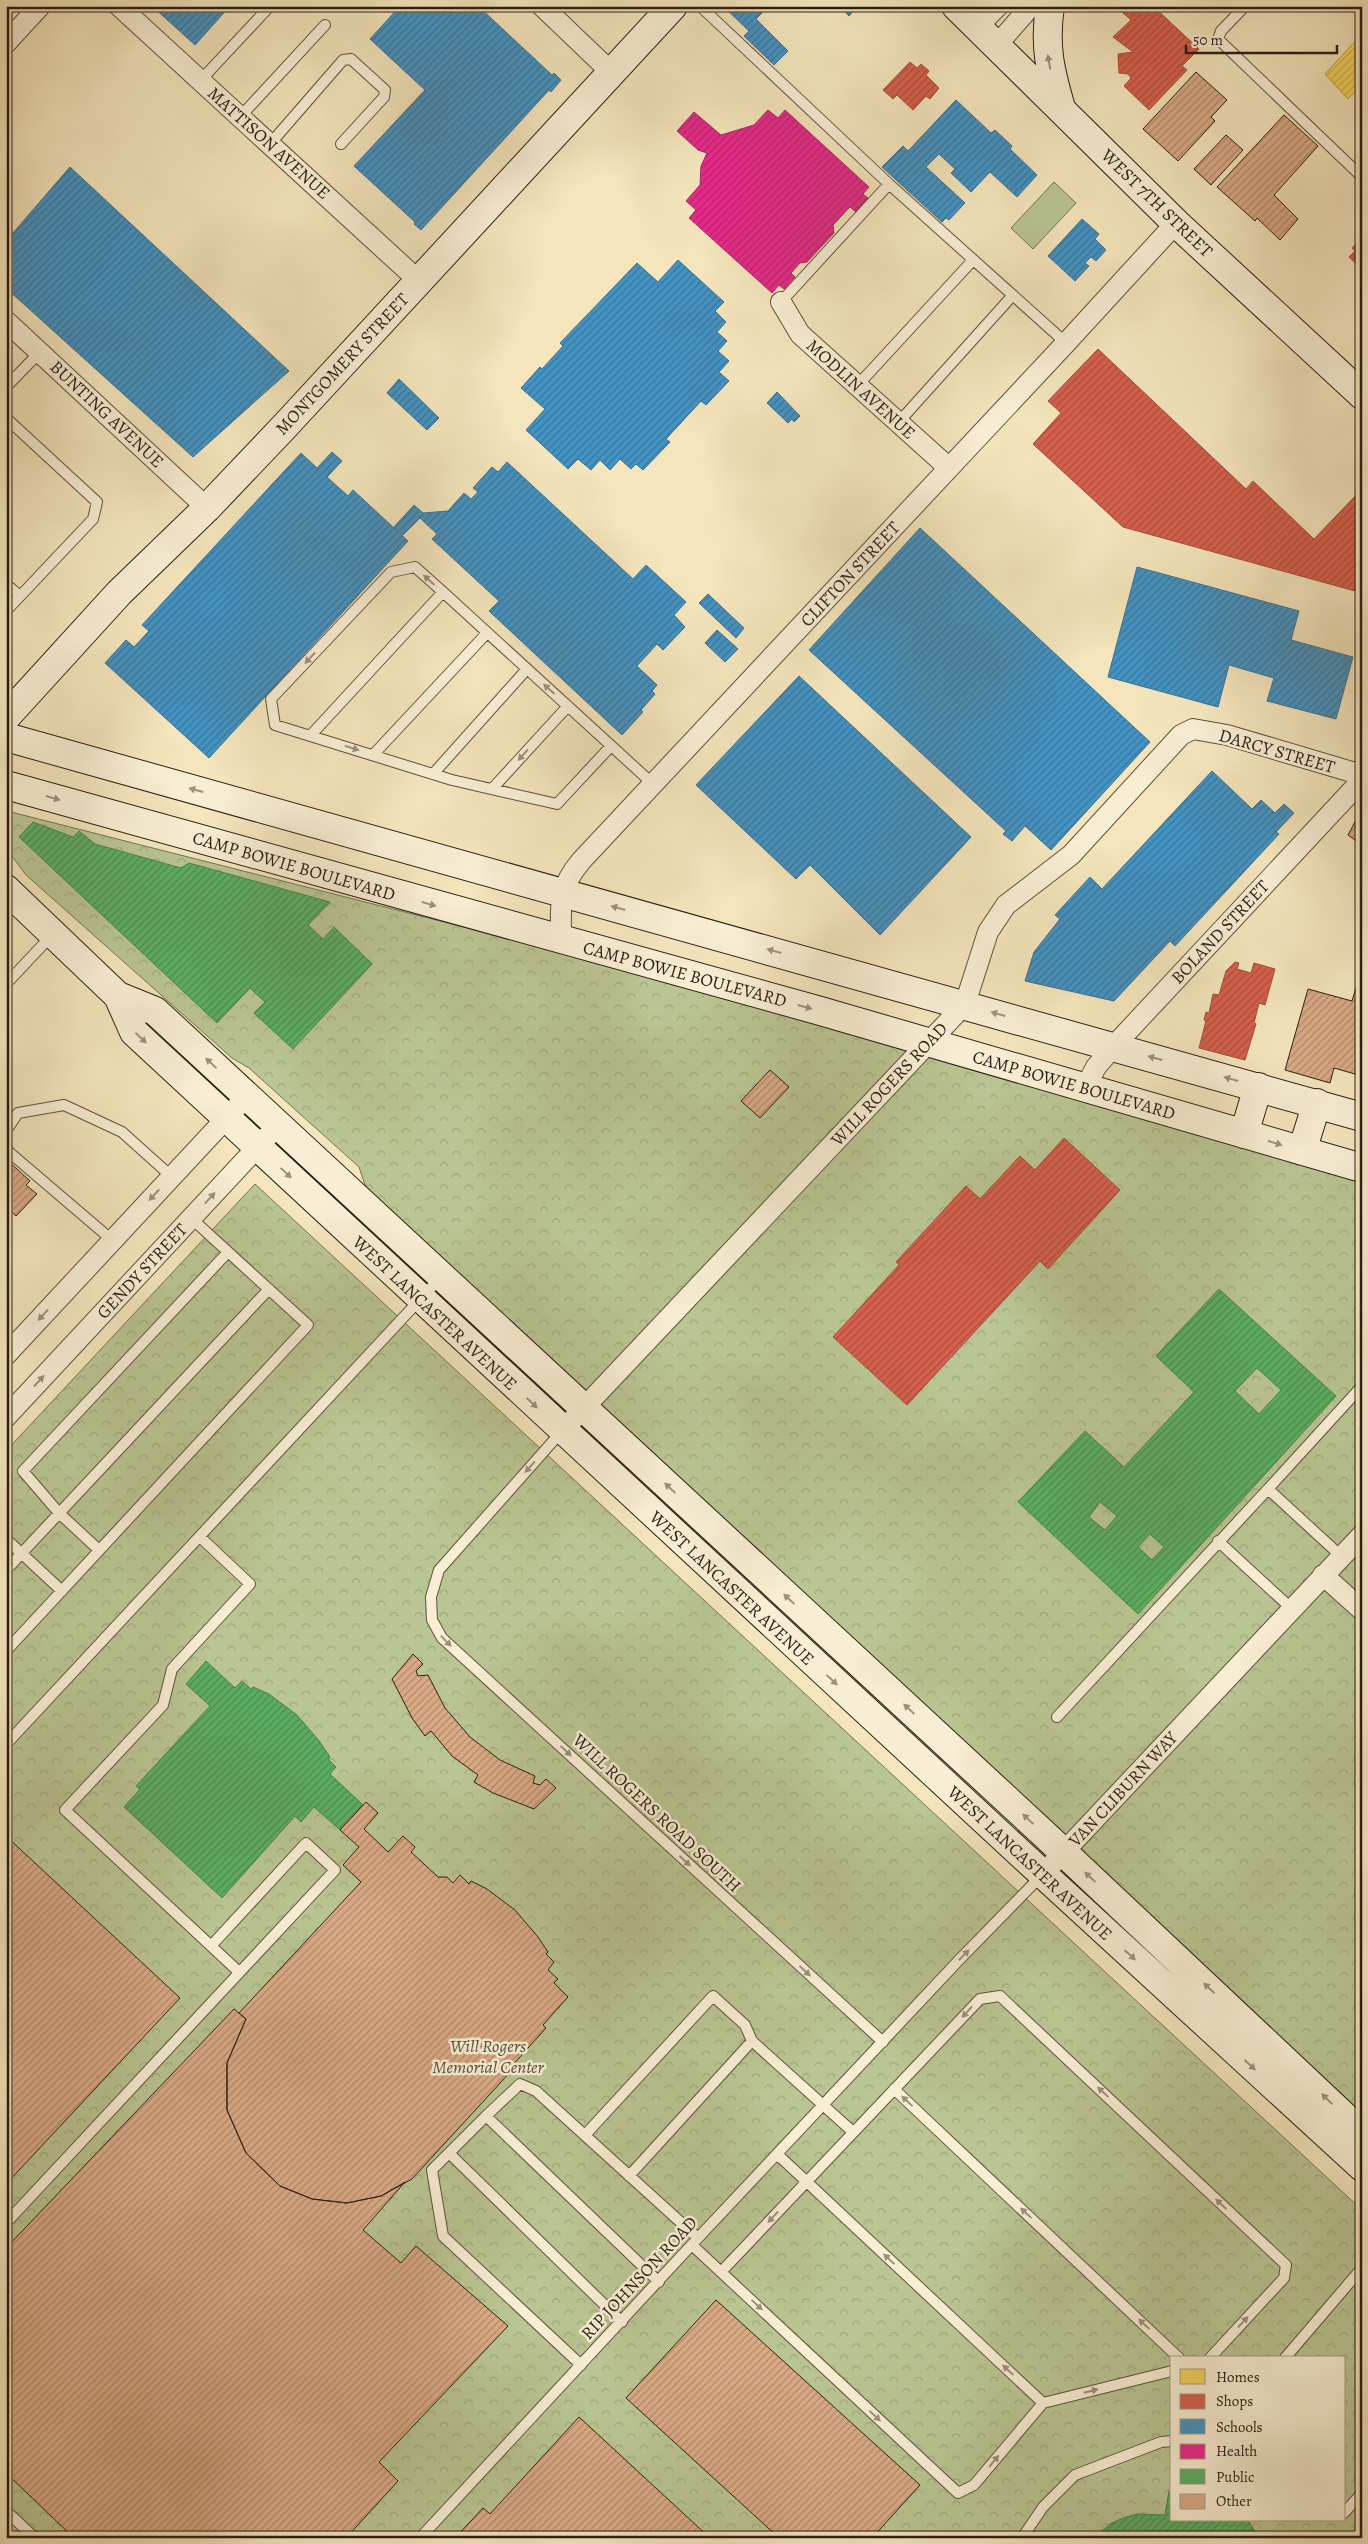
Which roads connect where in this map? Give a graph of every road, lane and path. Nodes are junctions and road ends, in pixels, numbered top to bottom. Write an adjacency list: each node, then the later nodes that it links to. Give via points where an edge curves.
1 (40, 6): 14 (street)
2 (118, 6): 17 (street, MATTISON AVENUE)
3 (270, 6): 17 (lane)
4 (542, 6): 16 (street)
5 (673, 6): 16 (main road, MONTGOMERY STREET)
6 (700, 6): 23 (lane)
7 (956, 6): 13 (main road, WEST 7TH STREET)
8 (998, 6): 13 (street)
9 (1031, 6): 15 (street)
10 (1050, 6): 18 (main road, one-way to 10, via 1046,46)
11 (1245, 6): 22 (lane, via 1221,31 1218,39)
12 (325, 25): 19 (lane)
13 (977, 27): 15 (main road, WEST 7TH STREET)
14 (8, 39)
15 (996, 46): 18 (main road, WEST 7TH STREET)
16 (611, 72): 26 (main road, MONTGOMERY STREET)
17 (200, 81): 19 (street, MATTISON AVENUE)
18 (1062, 109): 24 (main road, WEST 7TH STREET)
19 (240, 117): 20 (street, MATTISON AVENUE)
20 (270, 144): 21 (lane, via 343,60 351,59 385,90 384,97); 26 (street, MATTISON AVENUE)
21 (341, 144)
22 (1362, 177)
23 (889, 184): 25 (lane); 28 (lane)
24 (1176, 223): 30 (street, CLIFTON STREET); 34 (main road, WEST 7TH STREET)
25 (973, 260): 27 (lane); 32 (lane)
26 (419, 281): 38 (main road, MONTGOMERY STREET)
27 (1013, 295): 30 (lane); 36 (lane)
28 (781, 302): 32 (street, MODLIN AVENUE, via 800,334)
29 (6, 321): 31 (street, BUNTING AVENUE)
30 (1066, 343): 37 (street, CLIFTON STREET)
31 (40, 352): 33 (lane); 38 (street, BUNTING AVENUE)
32 (857, 386): 36 (street, MODLIN AVENUE)
33 (6, 387)
34 (1362, 396)
35 (6, 418): 41 (lane, via 97,502 93,519)
36 (898, 423): 37 (street, MODLIN AVENUE)
37 (949, 468): 55 (street, CLIFTON STREET)
38 (208, 508): 46 (main road, MONTGOMERY STREET, via 118,593)
39 (6, 584): 41 (lane)
40 (443, 592): 43 (lane); 48 (lane); 48 (lane, one-way to 48, via 415,567 392,572 271,699 275,725)
41 (20, 596): 42 (lane)
42 (6, 611)
43 (487, 633): 44 (lane); 51 (lane)
44 (527, 669): 45 (lane, one-way to 44); 52 (lane)
45 (568, 706): 50 (lane); 57 (lane, one-way to 57)
46 (6, 716)
47 (1193, 729): 53 (street, DARCY STREET, via 1227,735); 64 (street, WILL ROGERS ROAD, via 1181,735 1071,855 1006,905 988,932)
48 (310, 736): 51 (lane, one-way to 51)
49 (6, 737): 59 (main road, one-way to 49)
50 (611, 746): 55 (lane); 57 (lane, via 557,804)
51 (373, 755): 52 (lane)
52 (433, 774): 57 (lane)
53 (1362, 775)
54 (1362, 780): 66 (street, BOLAND STREET)
55 (652, 784): 59 (street, CLIFTON STREET, via 576,866 567,877)
56 (6, 785): 61 (main road, CAMP BOWIE BOULEVARD, one-way to 61)
57 (492, 789)
58 (6, 890): 60 (main road, WEST LANCASTER AVENUE)
59 (562, 892): 61 (street, CLIFTON STREET); 64 (main road, one-way to 59)
60 (53, 935): 62 (lane); 63 (main road, WEST LANCASTER AVENUE)
61 (561, 941): 65 (main road, CAMP BOWIE BOULEVARD, one-way to 65)
62 (6, 984)
63 (118, 996): 69 (main road, WEST LANCASTER AVENUE, one-way to 63, via 155,1011); 71 (main road, WEST LANCASTER AVENUE, one-way to 71, via 134,1032)
64 (965, 1004): 65 (street, WILL ROGERS ROAD); 66 (main road, one-way to 64)
65 (928, 1043): 68 (main road, CAMP BOWIE BOULEVARD); 89 (street, WILL ROGERS ROAD)
66 (1113, 1046): 67 (main road, one-way to 66); 68 (street, BOLAND STREET)
67 (1258, 1087): 70 (main road); 75 (main road)
68 (1085, 1088): 75 (main road, CAMP BOWIE BOULEVARD)
69 (247, 1096): 71 (street); 73 (main road, WEST LANCASTER AVENUE)
70 (1317, 1103): 72 (main road); 78 (main road)
71 (226, 1117): 77 (main road, WEST LANCASTER AVENUE); 80 (street)
72 (1362, 1117)
73 (278, 1125): 77 (street, GENDY STREET); 84 (main road, WEST LANCASTER AVENUE)
74 (6, 1131): 80 (lane, via 18,1113 64,1105 122,1132)
75 (1244, 1134): 78 (main road, CAMP BOWIE BOULEVARD, one-way to 78)
76 (6, 1146): 82 (lane)
77 (258, 1147): 81 (street, GENDY STREET, one-way to 77); 86 (main road, WEST LANCASTER AVENUE, one-way to 86)
78 (1302, 1151): 79 (main road, CAMP BOWIE BOULEVARD)
79 (1362, 1168)
80 (171, 1176): 82 (street, one-way to 82)
81 (191, 1218): 83 (lane); 90 (street, GENDY STREET, one-way to 81)
82 (112, 1240): 87 (street, one-way to 87)
83 (228, 1252): 85 (lane); 93 (lane, via 23,1471)
84 (442, 1277): 86 (lane); 89 (main road, WEST LANCASTER AVENUE)
85 (268, 1289): 93 (lane); 98 (lane, via 308,1325)
86 (421, 1300): 91 (main road, WEST LANCASTER AVENUE, one-way to 91); 95 (lane)
87 (6, 1355)
88 (1362, 1386): 92 (lane)
89 (584, 1408): 91 (street, WILL ROGERS ROAD); 109 (main road, WEST LANCASTER AVENUE, one-way to 89)
90 (6, 1417)
91 (562, 1431): 110 (main road, WEST LANCASTER AVENUE, one-way to 110); 114 (lane, WILL ROGERS ROAD SOUTH, one-way to 114, via 438,1570 431,1597 432,1620 442,1638)
92 (1268, 1489): 97 (lane); 100 (lane)
93 (59, 1513): 98 (lane); 99 (lane)
94 (1362, 1534): 100 (street, VAN CLIBURN WAY)
95 (200, 1537): 108 (lane); 111 (lane, via 250,1584 172,1669 163,1704 65,1810)
96 (6, 1539): 99 (lane)
97 (1218, 1541): 104 (lane); 107 (lane)
98 (99, 1550): 103 (lane)
99 (22, 1554): 101 (lane); 103 (lane)
100 (1341, 1556): 102 (street, VAN CLIBURN WAY)
101 (6, 1570)
102 (1324, 1575): 104 (street, VAN CLIBURN WAY); 105 (street)
103 (62, 1591): 106 (lane)
104 (1292, 1609): 109 (street, VAN CLIBURN WAY)
105 (1362, 1610)
106 (6, 1651)
107 (1057, 1717)
108 (10, 1740)
109 (1064, 1852): 110 (street, VAN CLIBURN WAY); 119 (main road, WEST LANCASTER AVENUE, one-way to 109)
110 (1042, 1875): 114 (lane, VAN CLIBURN WAY, one-way to 110); 123 (main road, WEST LANCASTER AVENUE, one-way to 123)
111 (211, 1946): 112 (lane); 112 (lane, via 306,1843 335,1870)
112 (240, 1972): 126 (lane)
113 (752, 2041): 116 (lane); 120 (lane, via 745,2025 713,1996); 124 (lane)
114 (883, 2042): 116 (lane, RIP JOHNSON ROAD)
115 (894, 2089): 118 (lane); 132 (lane, one-way to 115); 133 (lane, one-way to 115, via 1284,2278 1286,2265 1000,1996 980,1999)
116 (823, 2105): 118 (lane); 122 (lane, RIP JOHNSON ROAD)
117 (486, 2116): 120 (lane, via 520,2084 536,2091); 121 (lane); 130 (lane)
118 (853, 2132): 125 (lane)
119 (1362, 2134)
120 (585, 2135): 124 (lane)
121 (449, 2153): 131 (lane); 135 (lane, via 432,2170 443,2236)
122 (777, 2154): 125 (lane); 127 (lane, RIP JOHNSON ROAD)
123 (1362, 2167)
124 (629, 2176): 127 (lane)
125 (806, 2182): 129 (lane, one-way to 129); 137 (lane, one-way to 125)
126 (6, 2223)
127 (695, 2241): 129 (lane); 130 (lane, RIP JOHNSON ROAD)
128 (1362, 2268): 134 (lane)
129 (721, 2272): 137 (lane, one-way to 137, via 958,2493 974,2485)
130 (659, 2282): 131 (lane, RIP JOHNSON ROAD)
131 (622, 2322): 135 (lane, RIP JOHNSON ROAD)
132 (1178, 2356)
133 (1212, 2356)
134 (1287, 2356)
135 (581, 2366): 143 (lane, RIP JOHNSON ROAD)
136 (1170, 2371): 137 (lane, one-way to 136)
137 (1043, 2403)
138 (1170, 2441): 144 (lane, via 1075,2474 1043,2507)
139 (1362, 2493): 141 (lane)
140 (6, 2511): 142 (lane)
141 (1346, 2511)
142 (35, 2538)
143 (420, 2538)
144 (1022, 2538)

